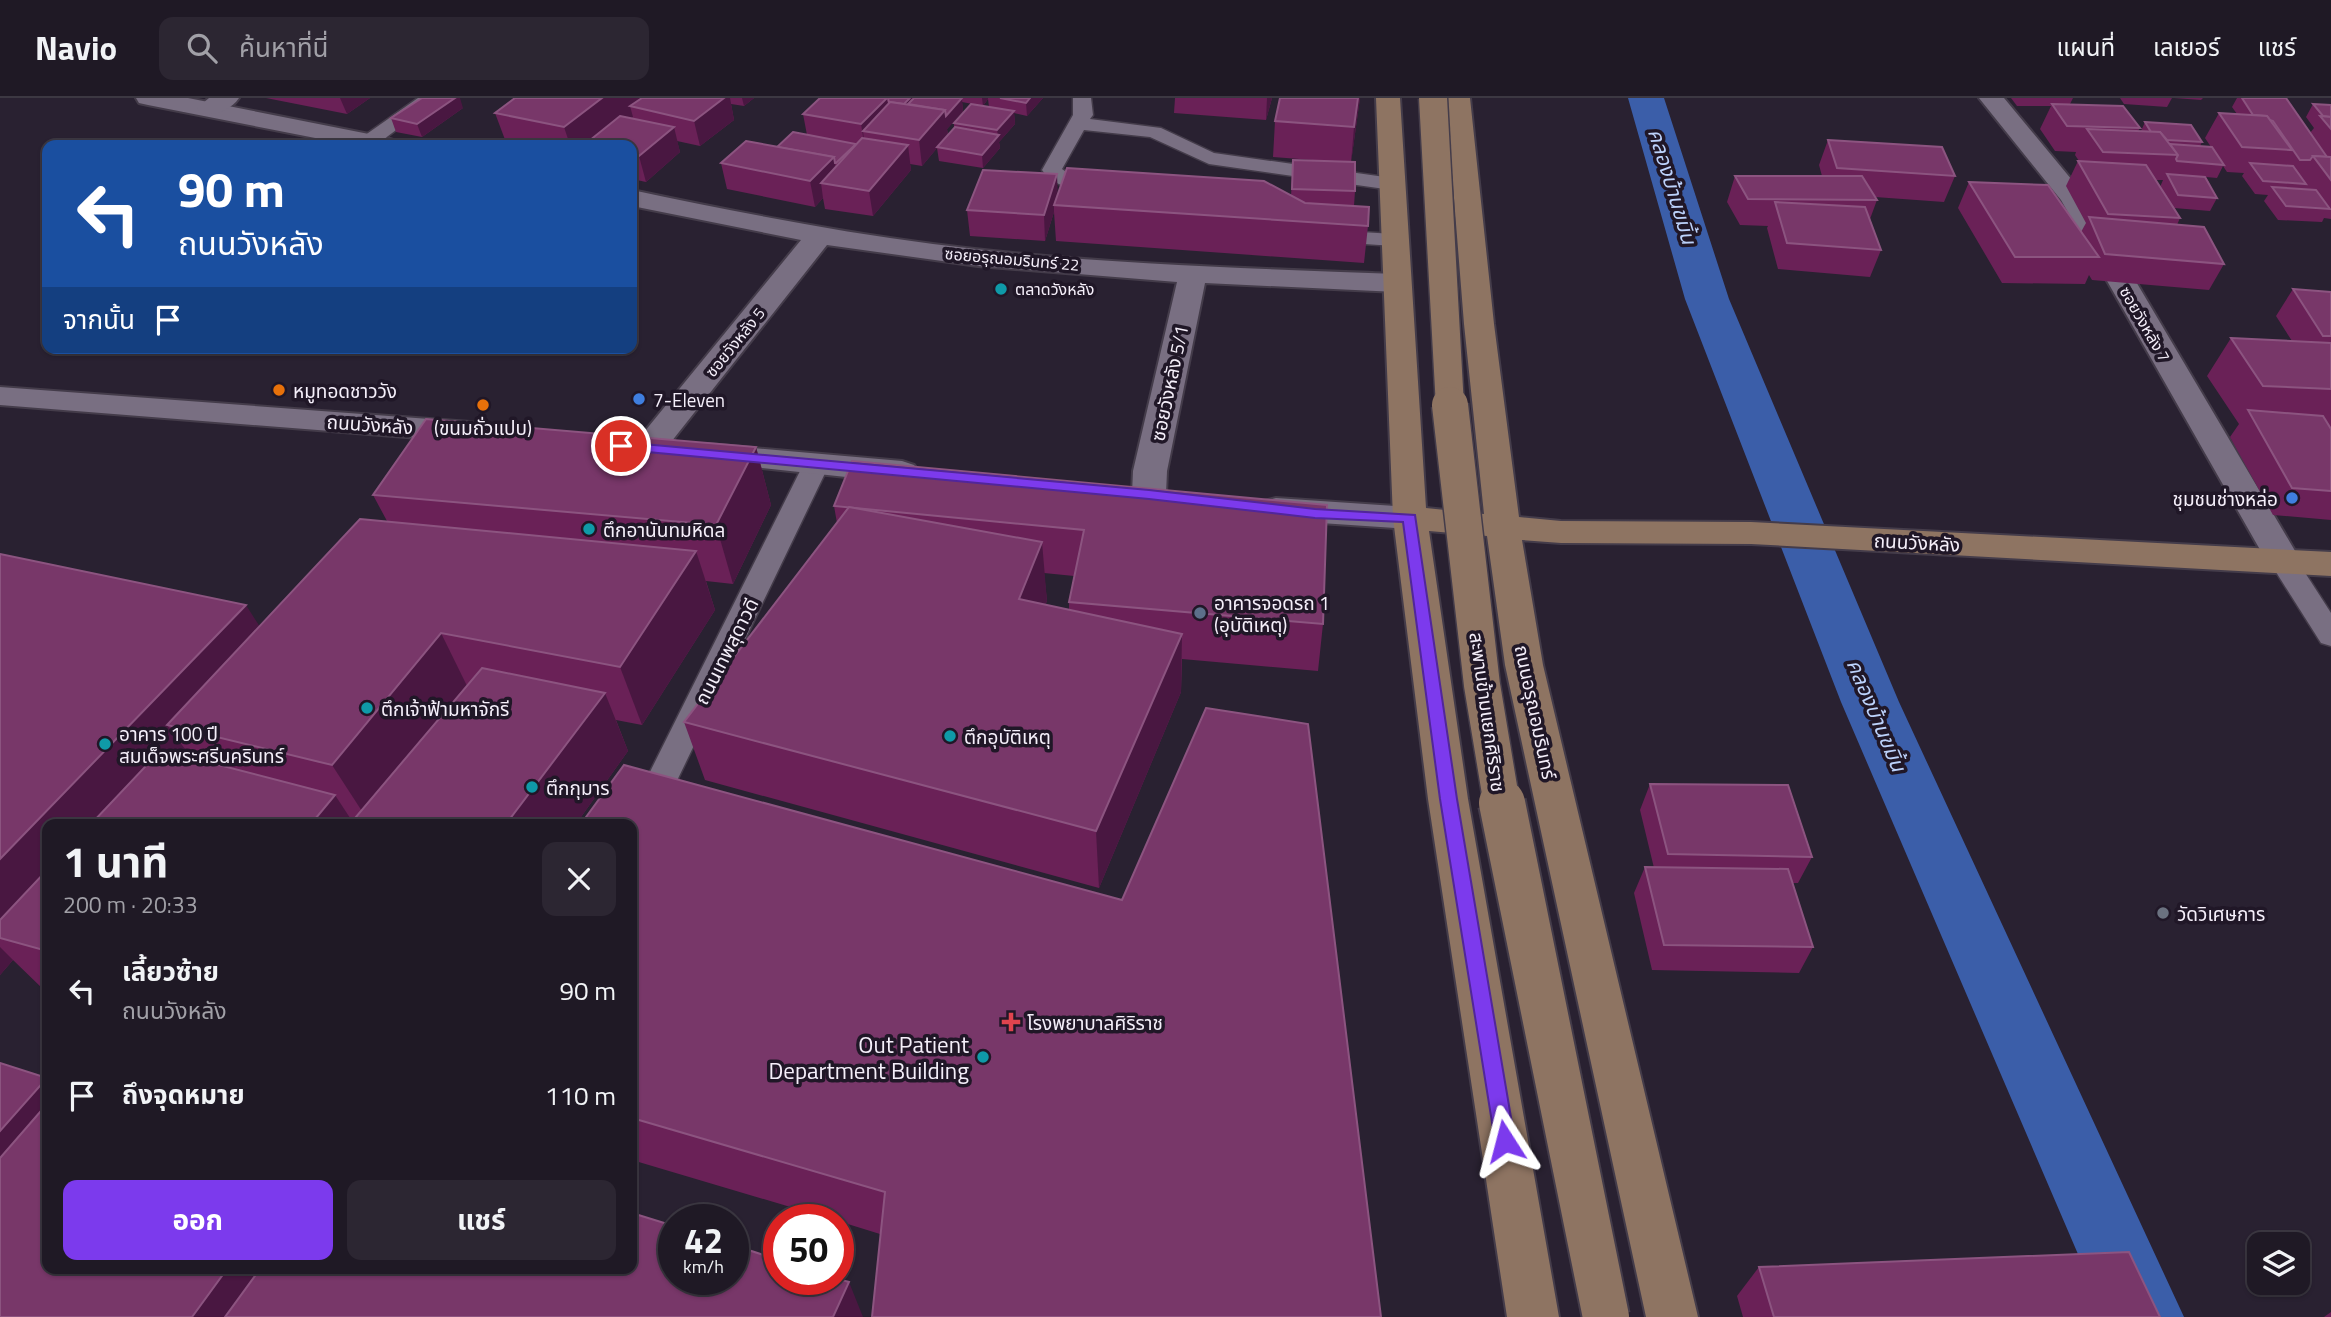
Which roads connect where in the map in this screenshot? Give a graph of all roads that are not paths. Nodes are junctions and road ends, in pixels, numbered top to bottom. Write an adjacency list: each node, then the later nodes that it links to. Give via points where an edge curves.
1 (148, 98): 8 (street)
2 (430, 98): 11 (lane)
3 (1082, 98): 9 (lane, via 1083,115)
4 (1388, 98): 12 (main road)
5 (1433, 98): 35 (main road, สะพานข้ามแยกศิริราช, bridge, via 1449,398 1482,685)
6 (1458, 98): 29 (main road, ถนนอรุณอมรินทร์)
7 (1991, 98): 30 (street, ซอยวังหลัง 7, via 2073,197)
8 (218, 103): 10 (street)
9 (1078, 124): 12 (lane, via 1154,132 1209,158); 13 (lane, via 1052,170 1057,177)
10 (361, 140)
11 (381, 140)
12 (1392, 184): 17 (main road)
13 (1124, 188)
14 (637, 199): 16 (street, ซอยอรุณอมรินทร์ 22)
15 (1306, 230): 17 (lane, via 1318,235)
16 (821, 234): 18 (street, ซอยอรุณอมรินทร์ 22, via 977,258); 24 (street, ซอยวังหลัง 5, via 634,447)
17 (1394, 240): 19 (main road)
18 (1193, 273): 19 (street, ซอยอรุณอมรินทร์ 22); 26 (street, ซอยวังหลัง 5/1, via 1150,471)
19 (1397, 283): 28 (main road)
20 (0, 396): 21 (street, ถนนวังหลัง)
21 (456, 430): 22 (street, ถนนวังหลัง); 23 (lane)
22 (497, 435)
23 (437, 459)
24 (816, 465): 25 (street); 33 (lane, ถนนเทพสุดาวดี)
25 (926, 474)
26 (1150, 494)
27 (1246, 505): 28 (street)
28 (1410, 518): 29 (main road, ถนนวังหลัง); 34 (main road, via 1448,799)
29 (1503, 529): 30 (main road, ถนนวังหลัง, via 1751,533); 36 (main road, ถนนอรุณอมรินทร์, via 1524,665)
30 (2283, 561): 31 (main road, ถนนวังหลัง); 32 (lane)
31 (2331, 564)
32 (2331, 636)
33 (637, 827)
34 (1533, 1317)
35 (1606, 1317)
36 (1672, 1317)

